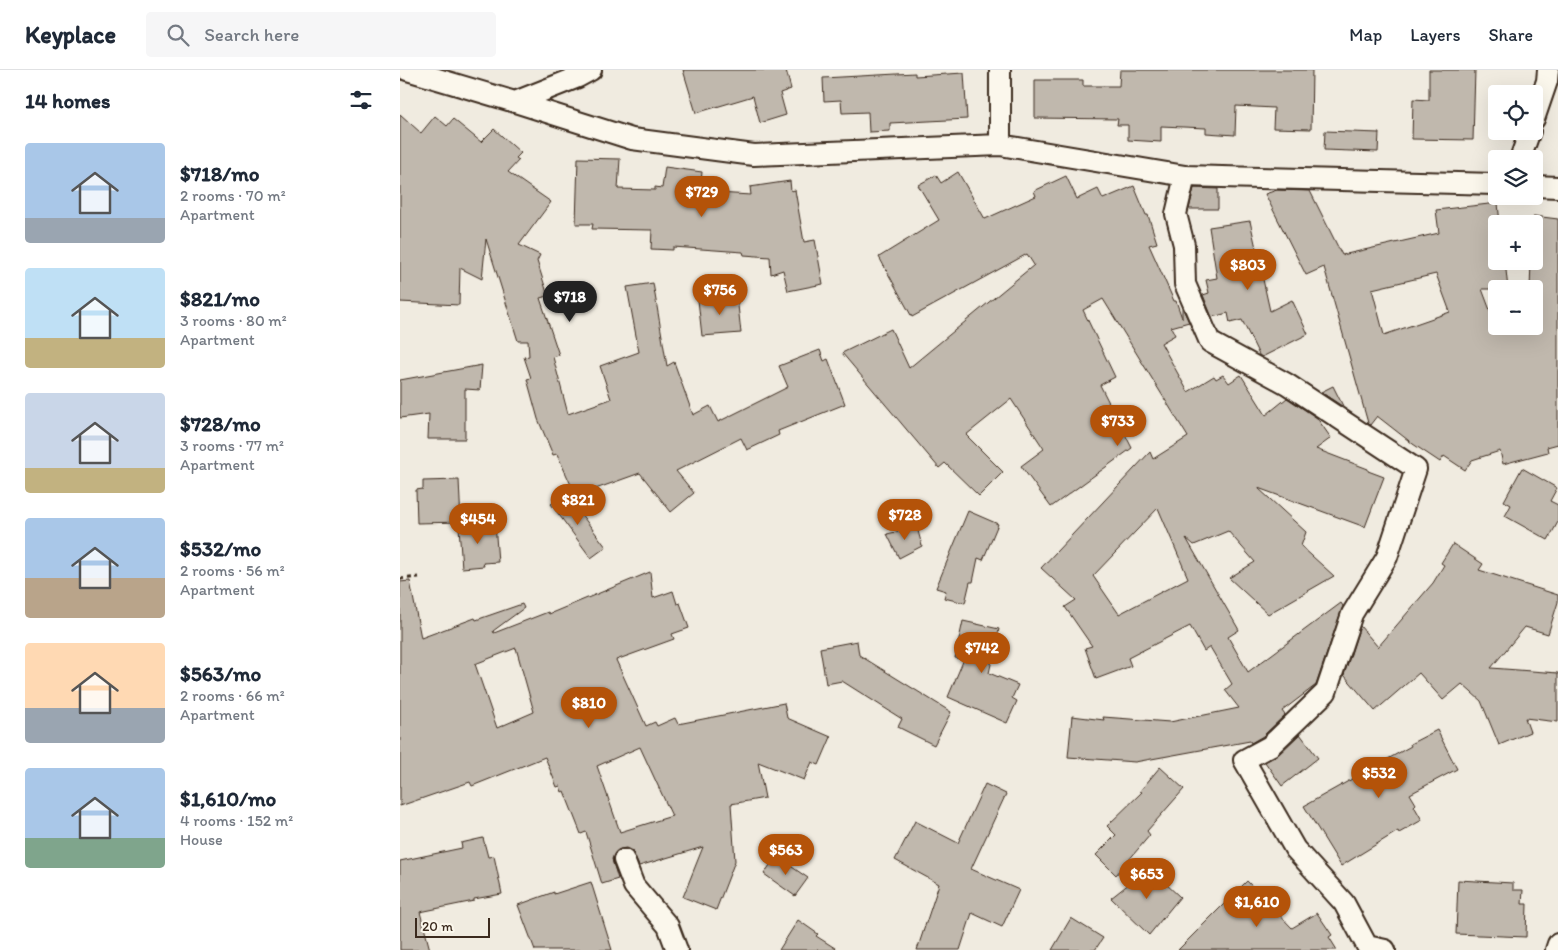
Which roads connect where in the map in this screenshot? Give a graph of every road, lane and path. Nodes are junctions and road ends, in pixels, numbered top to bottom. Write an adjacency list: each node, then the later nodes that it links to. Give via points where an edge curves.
1 (407, 70): 6 (street)
2 (591, 70): 6 (street)
3 (1000, 70): 7 (street)
4 (1548, 70): 5 (street)
5 (1543, 93)
6 (515, 102): 7 (street, via 632,139 754,155)
7 (1000, 145): 8 (street)
8 (1185, 176): 9 (street); 16 (street, via 1176,214 1184,245 1185,284 1210,342 1287,384 1416,469 1387,557 1352,614 1326,692 1270,746 1244,760 1295,849 1344,904)
9 (1488, 184)
10 (1543, 186): 11 (street)
11 (1558, 187)
12 (419, 577): 13 (path)
13 (400, 579)
14 (624, 860): 17 (street, via 634,886 668,926)
15 (1558, 944): 18 (street)
16 (1372, 949)
17 (677, 950)
18 (1556, 950)

